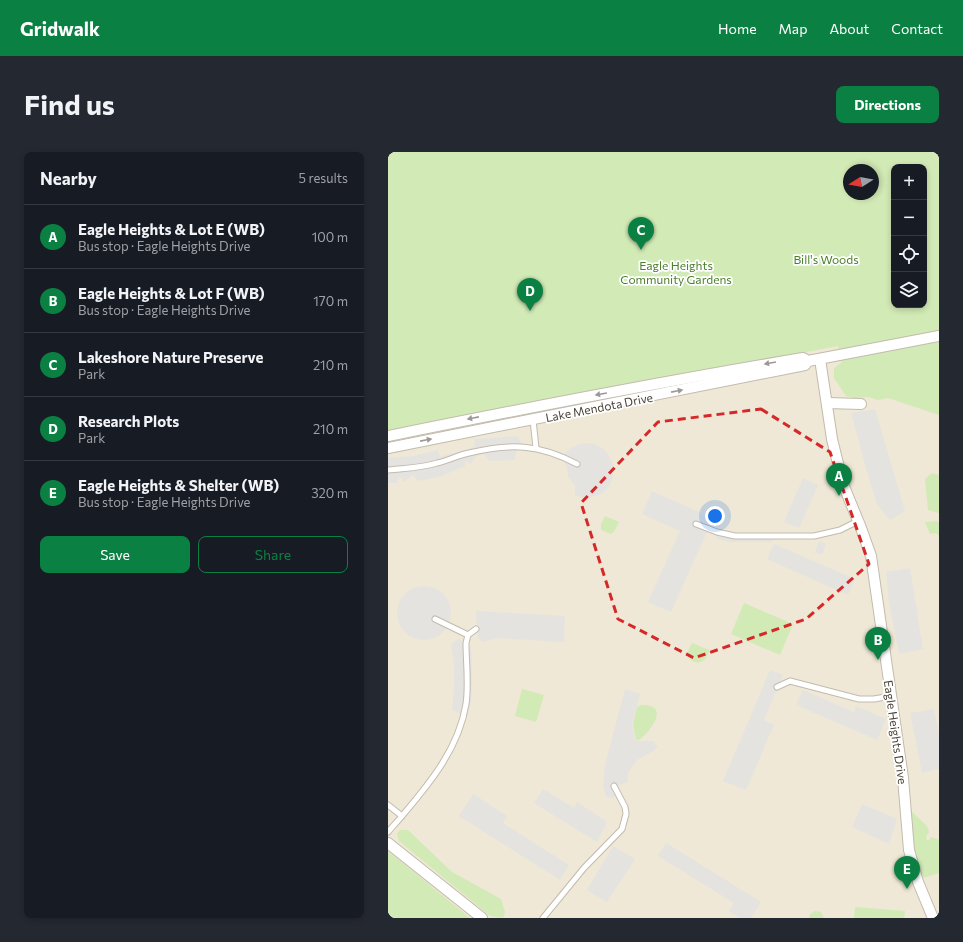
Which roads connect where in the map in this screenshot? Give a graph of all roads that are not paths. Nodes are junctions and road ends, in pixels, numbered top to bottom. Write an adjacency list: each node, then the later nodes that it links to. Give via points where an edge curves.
1 (939, 336): 2 (street, Lake Mendota Drive)
2 (820, 359): 3 (street, Lake Mendota Drive); 4 (street, Eagle Heights Drive)
3 (808, 361): 6 (street, Lake Mendota Drive, one-way to 3, via 805,365); 7 (street, Lake Mendota Drive, one-way to 7, via 804,358 732,370)
4 (827, 403): 5 (street); 12 (street, Eagle Heights Drive, via 832,439 843,484)
5 (861, 404)
6 (533, 420): 8 (street, Lake Mendota Drive, one-way to 6); 9 (lane)
7 (388, 436)
8 (388, 448)
9 (536, 448): 10 (lane); 11 (lane, via 488,449 426,466)
10 (577, 464)
11 (388, 470)
12 (858, 521): 13 (lane, via 840,530 814,536 735,536); 18 (street, Eagle Heights Drive, via 871,556)
13 (696, 524)
14 (435, 619): 16 (lane)
15 (476, 629): 16 (lane)
16 (468, 635): 21 (lane, via 466,703 456,739 441,766)
17 (777, 687): 18 (lane, via 790,680 859,699)
18 (891, 696): 26 (street, Eagle Heights Drive, via 903,778 909,850)
19 (614, 786): 25 (lane, via 625,807 622,829 584,868)
20 (388, 805): 21 (lane)
21 (402, 816): 22 (lane)
22 (388, 832)
23 (388, 843): 24 (street)
24 (482, 918)
25 (543, 918)
26 (933, 918)

